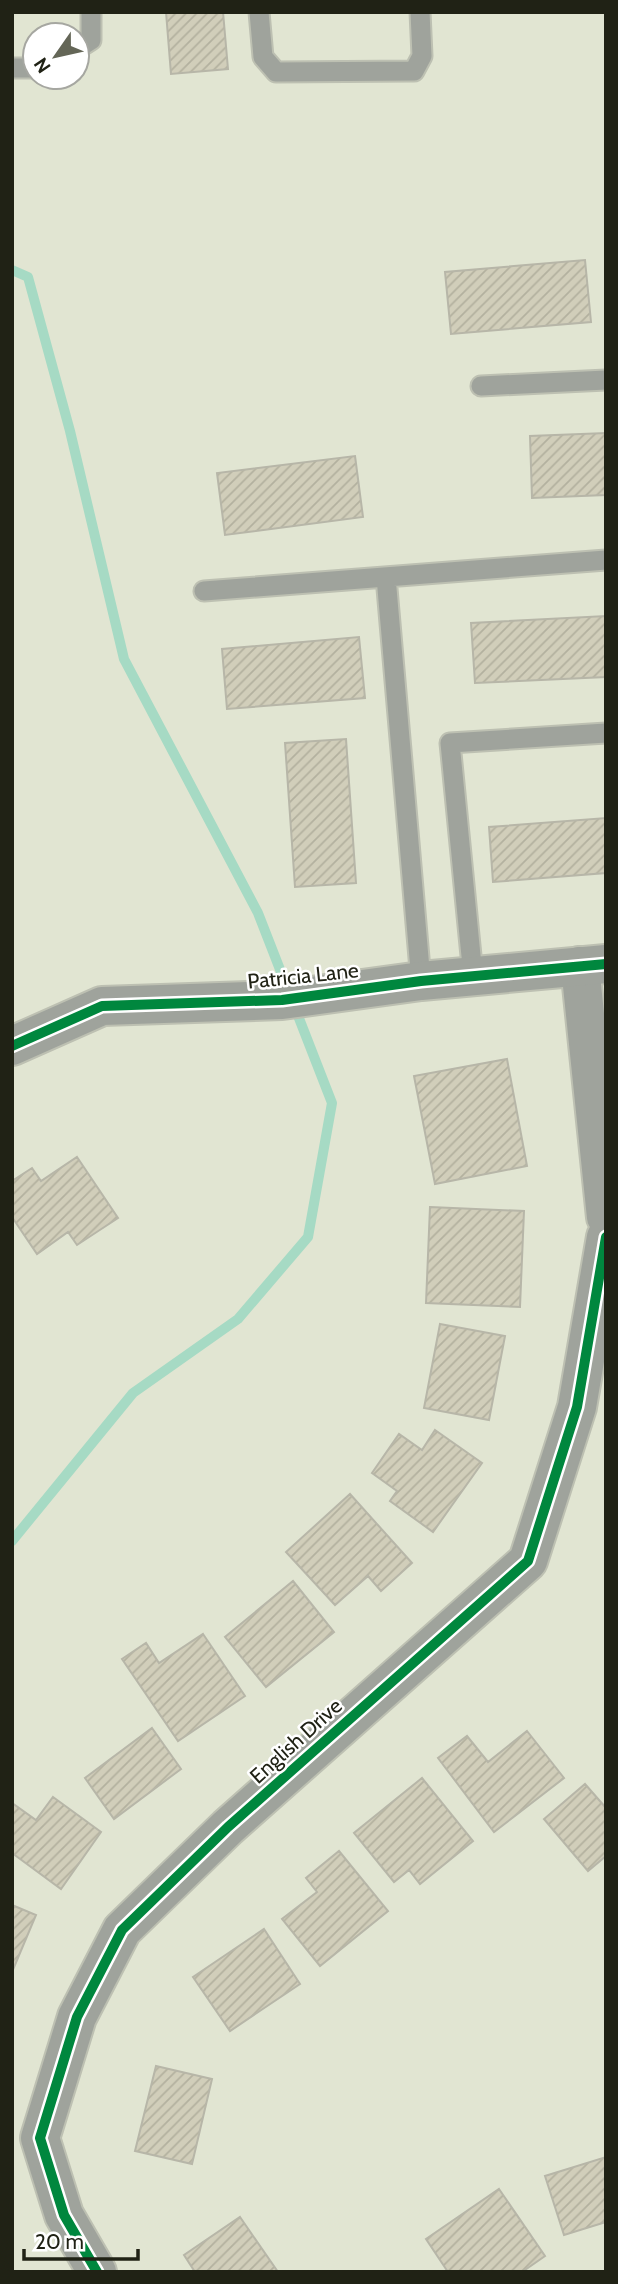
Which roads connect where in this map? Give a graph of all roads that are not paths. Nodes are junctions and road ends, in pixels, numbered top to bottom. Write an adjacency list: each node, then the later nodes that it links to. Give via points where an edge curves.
1 (259, 12): 2 (lane, via 262,57 276,72 414,71 422,55)
2 (420, 12)
3 (606, 380): 4 (lane)
4 (481, 386)
5 (606, 560): 6 (lane)
6 (386, 577): 7 (lane); 11 (lane)
7 (204, 591)
8 (606, 733): 10 (lane, via 450,743)
9 (593, 965): 10 (street, Patricia Lane); 13 (street)
10 (473, 976): 11 (street, Patricia Lane)
11 (421, 981): 12 (street, Patricia Lane, via 299,998 102,1006)
12 (12, 1046)
13 (606, 1217)
14 (606, 1237): 15 (street, English Drive)
15 (591, 1413): 16 (street, English Drive, via 528,1561 228,1827 122,1930 77,2017 40,2138 64,2216)
16 (97, 2272)

